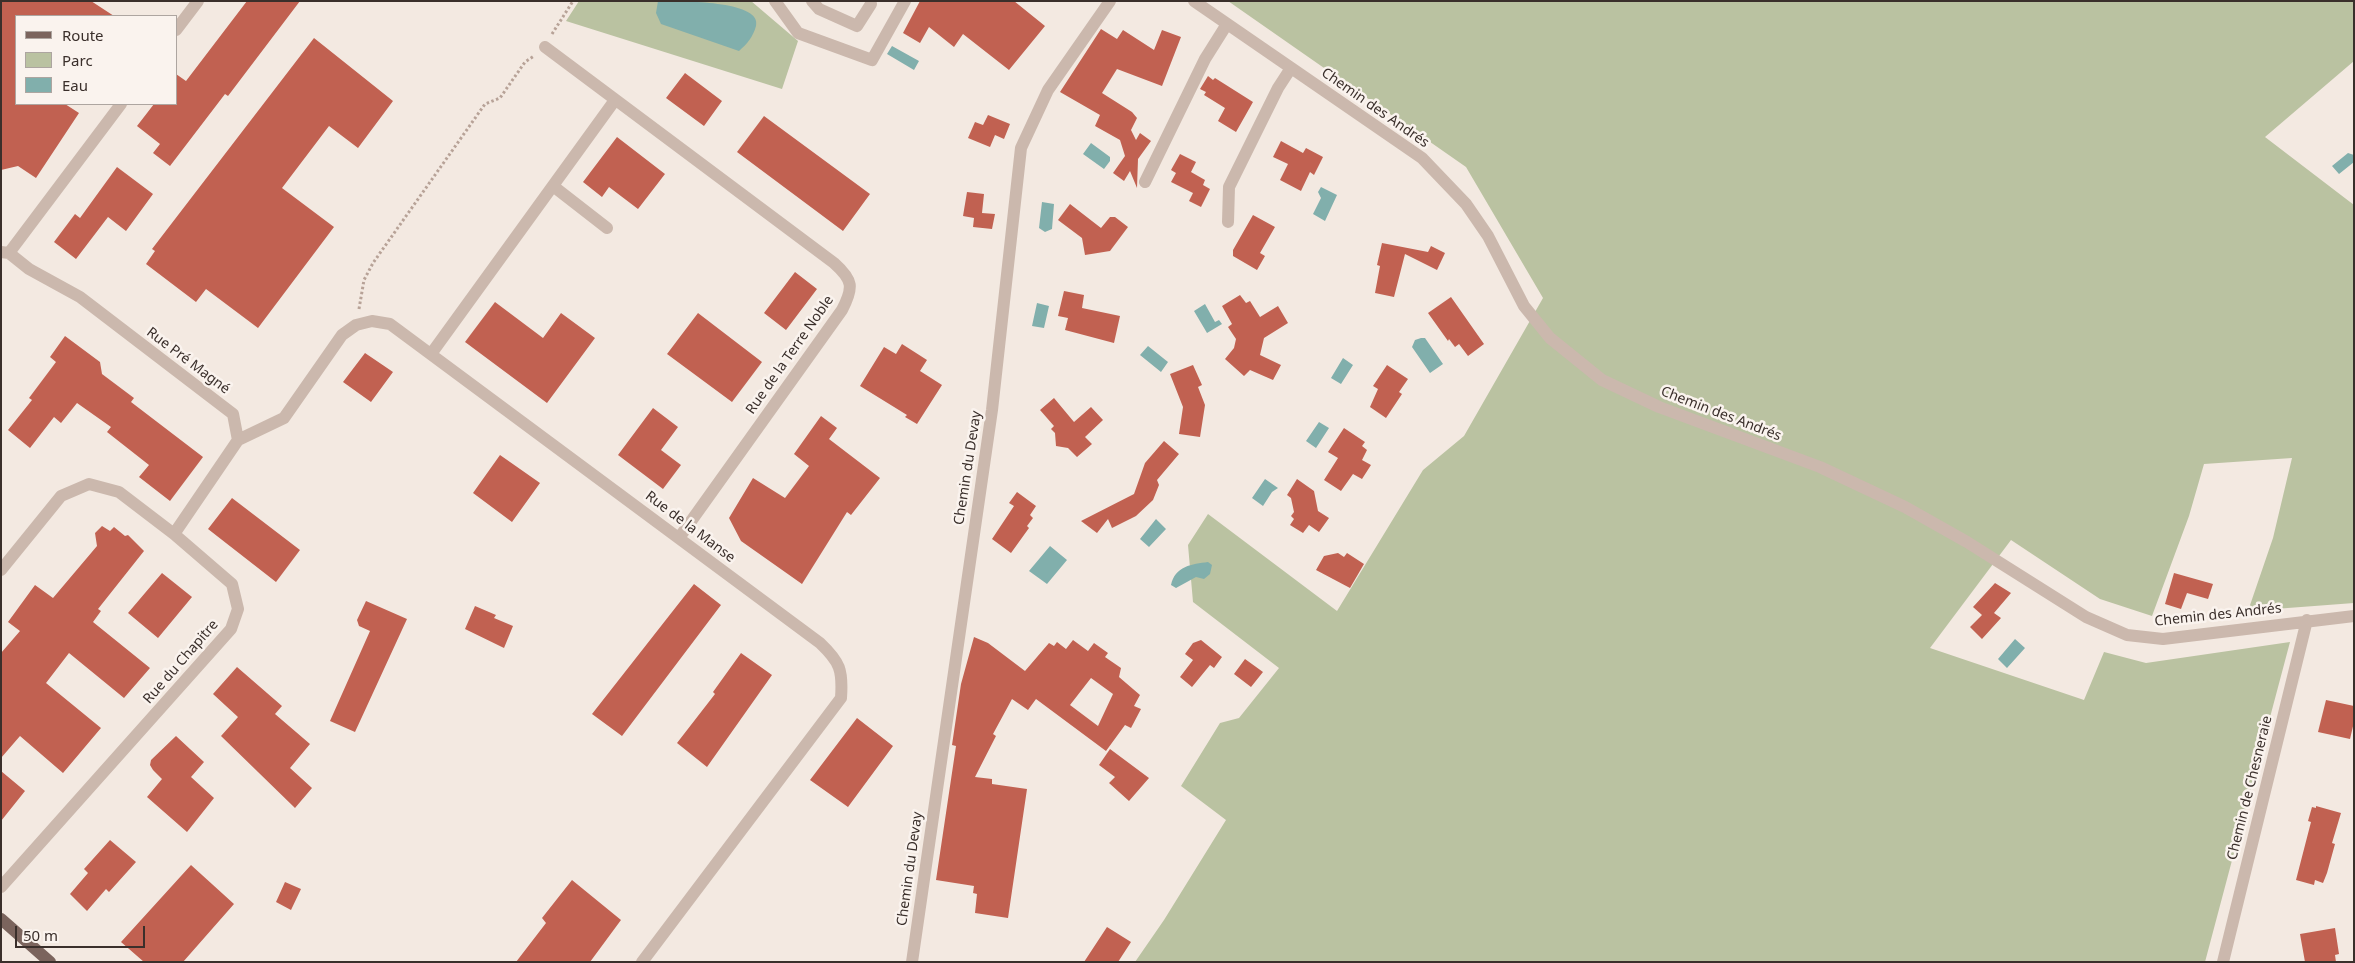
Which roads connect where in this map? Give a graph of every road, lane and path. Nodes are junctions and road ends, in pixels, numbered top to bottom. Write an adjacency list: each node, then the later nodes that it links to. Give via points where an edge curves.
1 (198, 1): 10 (street)
2 (572, 1): 11 (path)
3 (775, 1): 5 (street, via 798,34 872,60)
4 (812, 1): 8 (street, via 819,9 857,26)
5 (905, 1)
6 (1110, 1): 32 (street, Chemin du Devay, via 1048,90 1021,148 992,410)
7 (1194, 1): 9 (street, Chemin des Andrés)
8 (871, 4)
9 (1227, 24): 12 (street, Chemin des Andrés); 15 (street, via 1205,60)
10 (178, 27)
11 (545, 47): 13 (street, Rue de la Terre Noble); 20 (path, via 525,62 500,98 485,104 373,263 364,280)
12 (1291, 68): 17 (street, via 1229,187); 27 (street, Chemin des Andrés, via 1398,140 1440,175 1488,236 1524,306 1550,338 1602,380 1660,407 1820,467 1905,507 2086,616 2127,636 2163,639)
13 (615, 100): 16 (street); 24 (street, Rue de la Terre Noble, via 834,263 847,275 850,284 850,293 842,310)
14 (120, 105): 19 (street, Rue Pré Magné)
15 (1145, 182)
16 (552, 186): 18 (street); 21 (street)
17 (1228, 222)
18 (607, 228)
19 (5, 253): 22 (street, Rue Pré Magné, via 80,297 233,414)
20 (356, 325): 21 (street, Rue de la Manse, via 372,321 390,324); 22 (street, via 342,335 284,418)
21 (431, 354): 24 (street, Rue de la Manse)
22 (238, 440): 23 (street)
23 (174, 534): 25 (street, Rue du Chapitre, via 119,492 89,484 61,496); 28 (street, Rue du Chapitre, via 232,584 238,609 231,629)
24 (679, 538): 31 (street, Rue de la Manse, via 820,643 837,660 842,678 841,698)
25 (1, 570)
26 (2354, 616): 27 (street, Chemin des Andrés)
27 (2307, 620): 33 (street, Chemin de Chesneraie)
28 (1, 887)
29 (1, 919): 30 (main road)
30 (50, 962)
31 (642, 962)
32 (912, 962)
33 (2223, 962)

